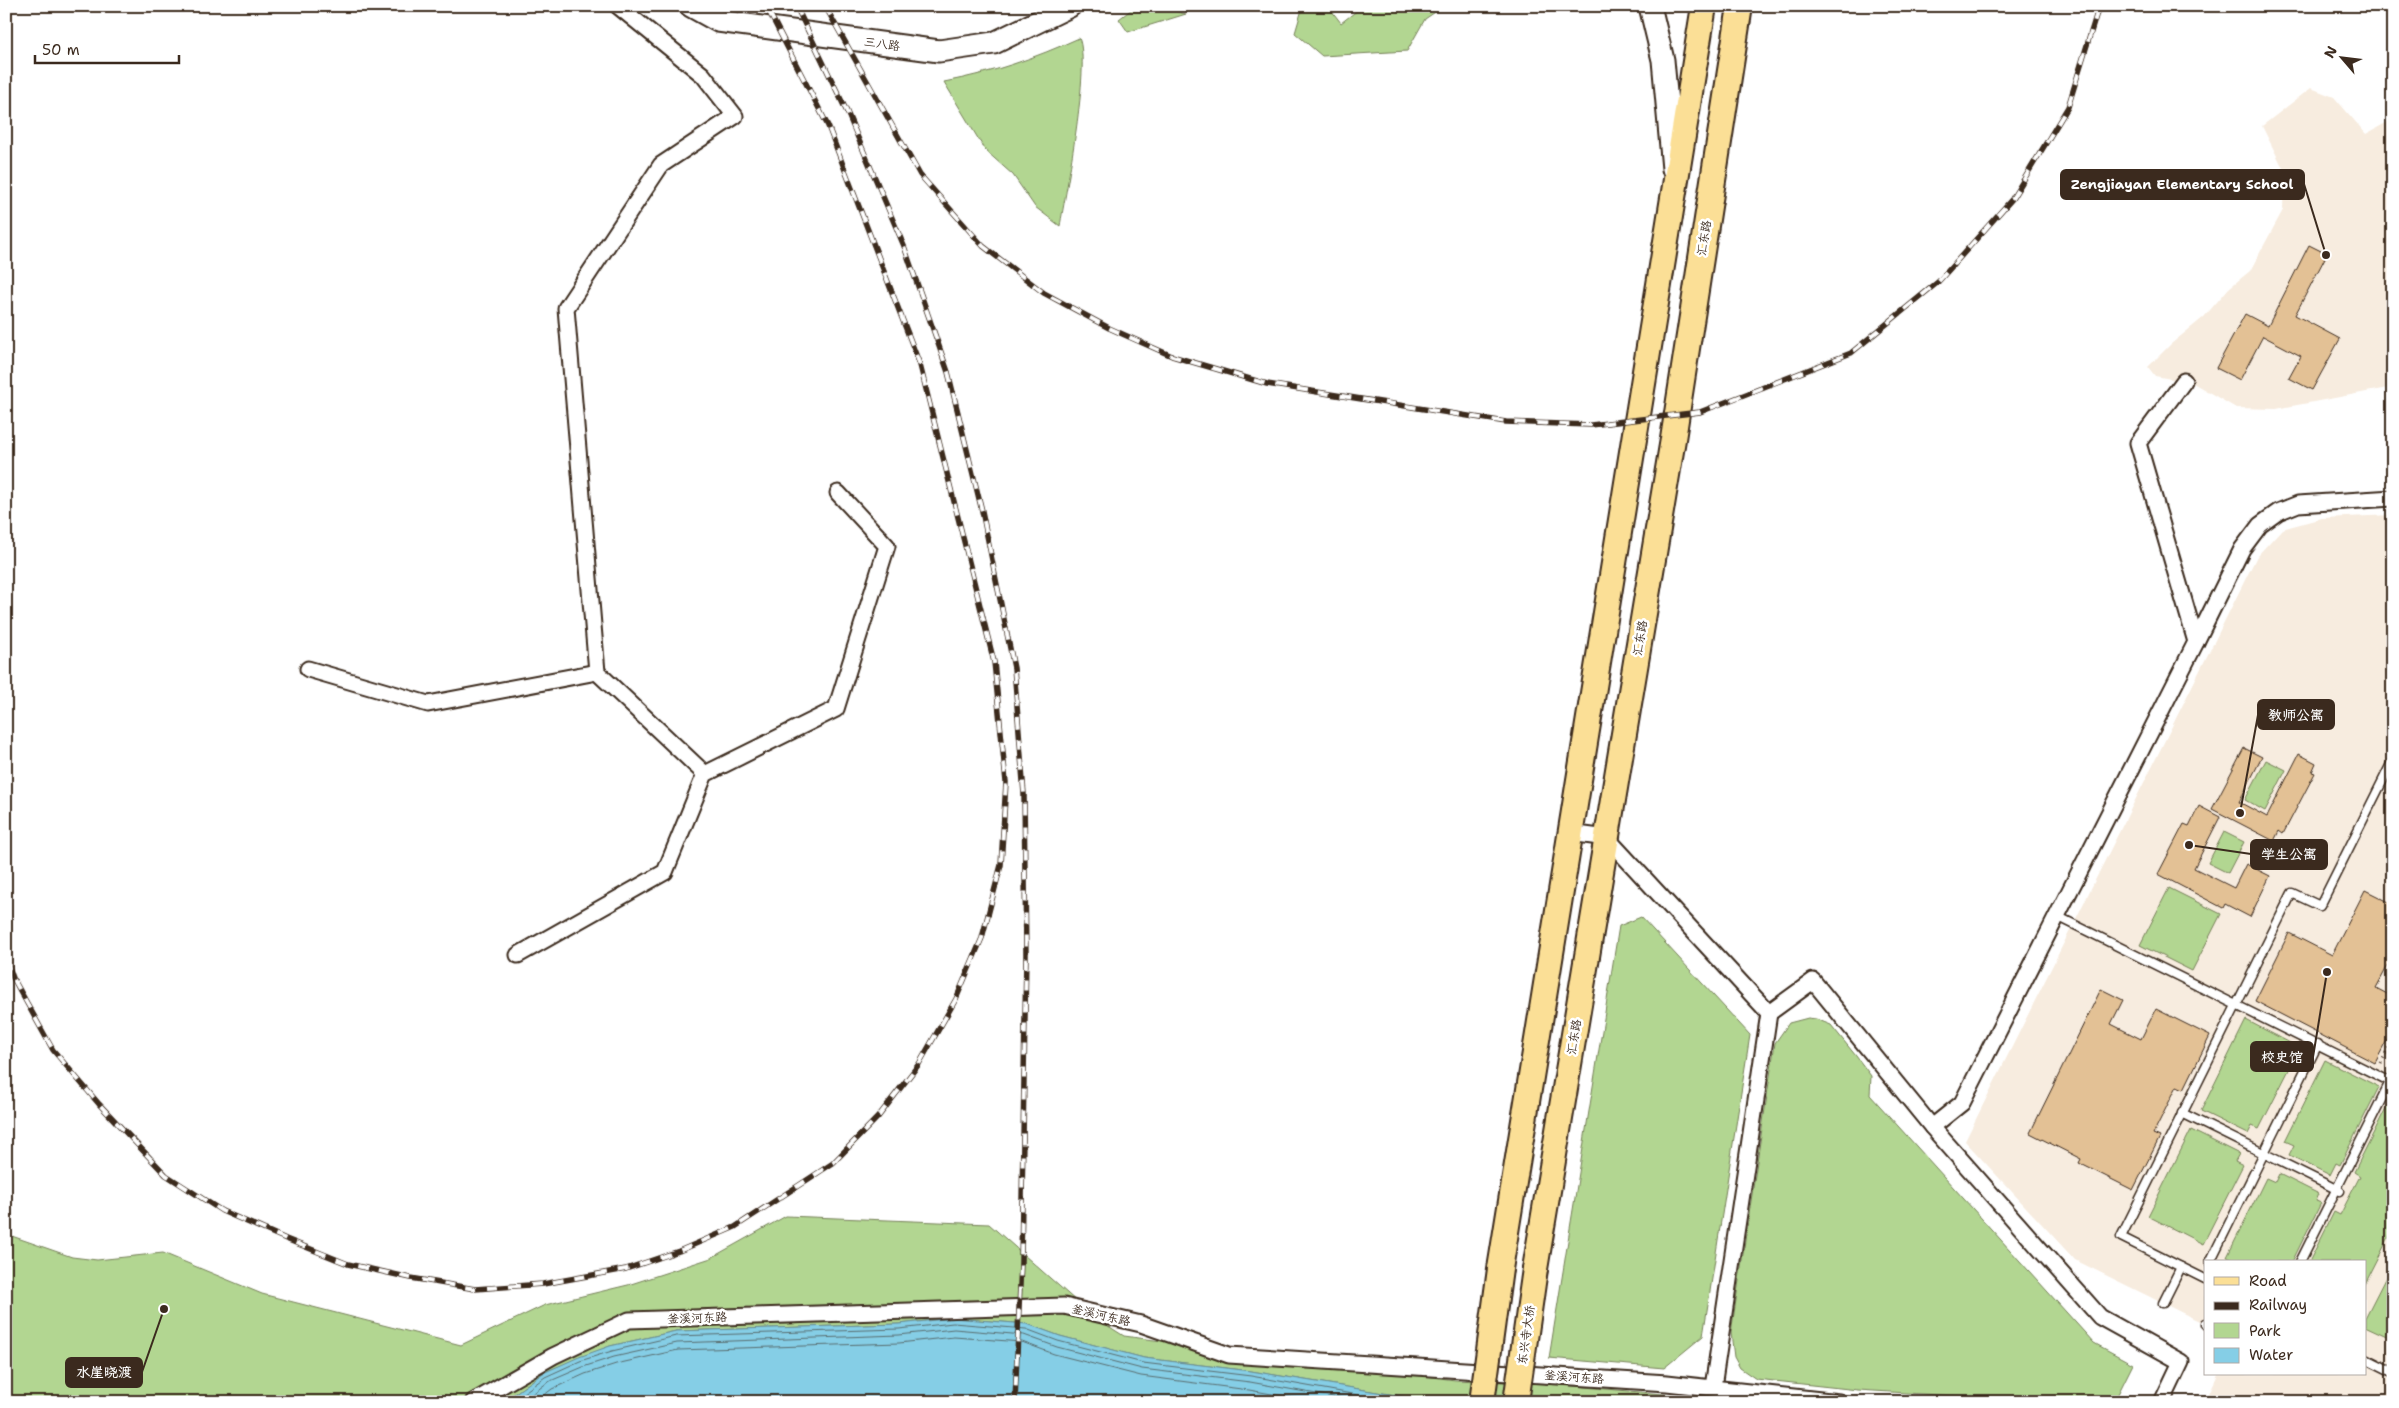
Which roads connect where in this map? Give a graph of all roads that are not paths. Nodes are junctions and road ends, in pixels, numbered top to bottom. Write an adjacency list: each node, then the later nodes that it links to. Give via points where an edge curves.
1 (618, 6): 15 (street, via 703,75 735,116 661,165 566,308)
2 (691, 6): 3 (main road, 三八路, via 718,21 939,51 994,43)
3 (1070, 6)
4 (1187, 6): 5 (lane)
5 (1192, 6)
6 (1650, 6): 9 (main road, via 1663,60)
7 (1704, 6): 9 (main road)
8 (1740, 6): 19 (main road, 汇东路)
9 (1675, 191): 18 (main road)
10 (2184, 381): 13 (street, via 2138,443)
11 (838, 493): 17 (street, via 888,546 836,709)
12 (2393, 498): 13 (street, via 2298,504 2278,512 2260,525 2242,549)
13 (2196, 642): 20 (street)
14 (308, 669): 15 (street, via 428,704)
15 (597, 672): 17 (street)
16 (2393, 760): 22 (lane, via 2320,906 2292,893)
17 (705, 774): 21 (street, via 665,872)
18 (1570, 834): 19 (street); 39 (main road, bridge, via 1500,1269)
19 (1607, 838): 23 (street); 32 (main road, 汇东路)
20 (2057, 916): 22 (lane); 27 (street, via 1962,1104)
21 (518, 955)
22 (2237, 1004): 24 (lane); 26 (lane)
23 (1769, 1013): 27 (street, via 1813,981); 37 (street)
24 (2318, 1044): 25 (lane); 29 (lane)
25 (2392, 1082): 30 (lane)
26 (2182, 1113): 28 (lane); 31 (lane, via 2121,1237)
27 (1932, 1127): 42 (street, via 2100,1317 2182,1362)
28 (2340, 1191)
29 (2211, 1260)
30 (2301, 1260)
31 (2181, 1267): 33 (lane); 34 (lane)
32 (1535, 1269): 40 (main road, 东兴寺大桥, bridge)
33 (2204, 1276)
34 (2163, 1303)
35 (2366, 1358): 36 (lane)
36 (2393, 1372)
37 (1713, 1387): 38 (street, 釜溪河东路, via 1229,1355 1141,1324 1064,1306 629,1320 553,1356); 41 (street, 釜溪河东路)
38 (472, 1402)
39 (1482, 1402)
40 (1516, 1402)
41 (1839, 1402)
42 (2162, 1402)

